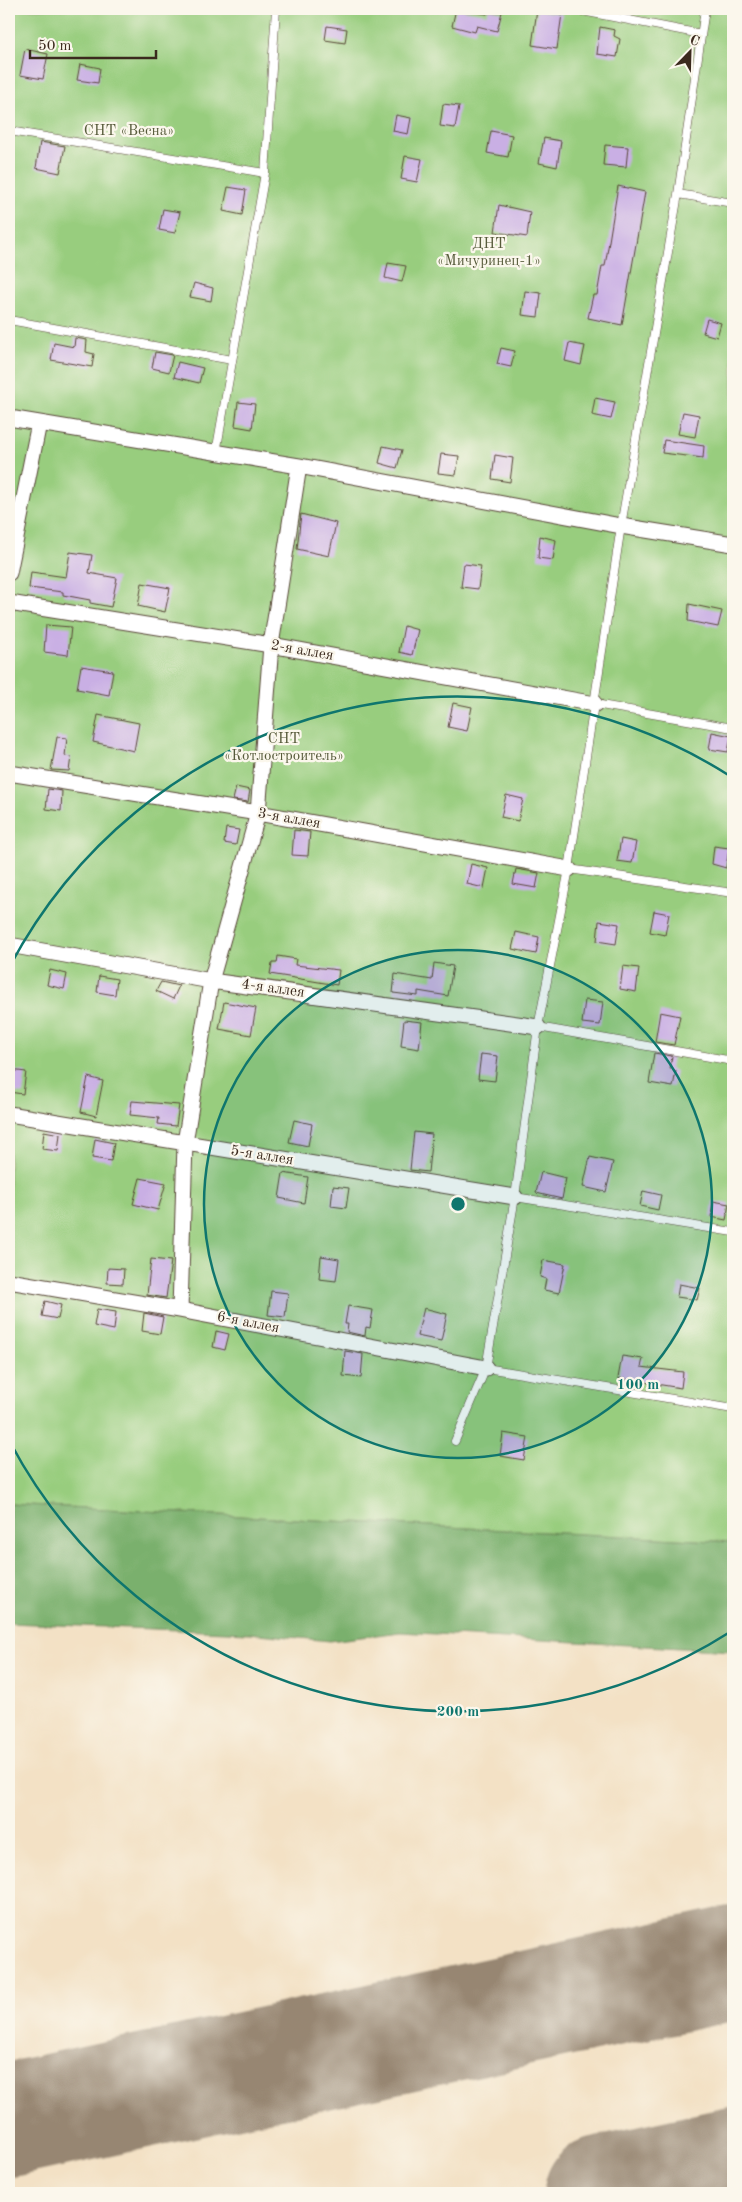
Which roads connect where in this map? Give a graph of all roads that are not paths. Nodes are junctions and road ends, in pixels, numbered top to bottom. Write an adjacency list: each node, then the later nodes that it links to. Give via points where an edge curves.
1 (276, 9): 6 (lane)
2 (572, 9): 4 (lane)
3 (705, 9): 4 (lane)
4 (701, 34): 7 (lane)
5 (9, 131): 6 (lane)
6 (264, 173): 10 (lane)
7 (678, 194): 8 (lane); 15 (lane)
8 (733, 203)
9 (9, 320): 10 (lane)
10 (232, 360): 13 (lane)
11 (9, 418): 12 (street)
12 (39, 423): 13 (street); 17 (street)
13 (216, 453): 14 (street)
14 (299, 466): 15 (street); 19 (street)
15 (621, 526): 16 (street); 20 (lane)
16 (733, 544)
17 (9, 572)
18 (9, 603): 19 (street, 2-я аллея)
19 (271, 645): 20 (street, 2-я аллея); 23 (street)
20 (594, 704): 21 (lane); 24 (lane)
21 (733, 728)
22 (9, 774): 23 (street, 3-я аллея)
23 (258, 813): 24 (street, 3-я аллея); 27 (street)
24 (569, 869): 25 (lane); 28 (lane)
25 (733, 893)
26 (9, 945): 27 (street, 4-я аллея)
27 (211, 980): 28 (street, 4-я аллея); 31 (street)
28 (538, 1027): 29 (lane); 32 (lane)
29 (733, 1061)
30 (9, 1114): 31 (street, 5-я аллея)
31 (185, 1143): 32 (street, 5-я аллея); 35 (street)
32 (515, 1197): 33 (lane); 36 (lane)
33 (733, 1232)
34 (9, 1281): 35 (street, 6-я аллея)
35 (180, 1310): 36 (street, 6-я аллея)
36 (486, 1368): 37 (lane); 38 (lane)
37 (733, 1409)
38 (455, 1441)

